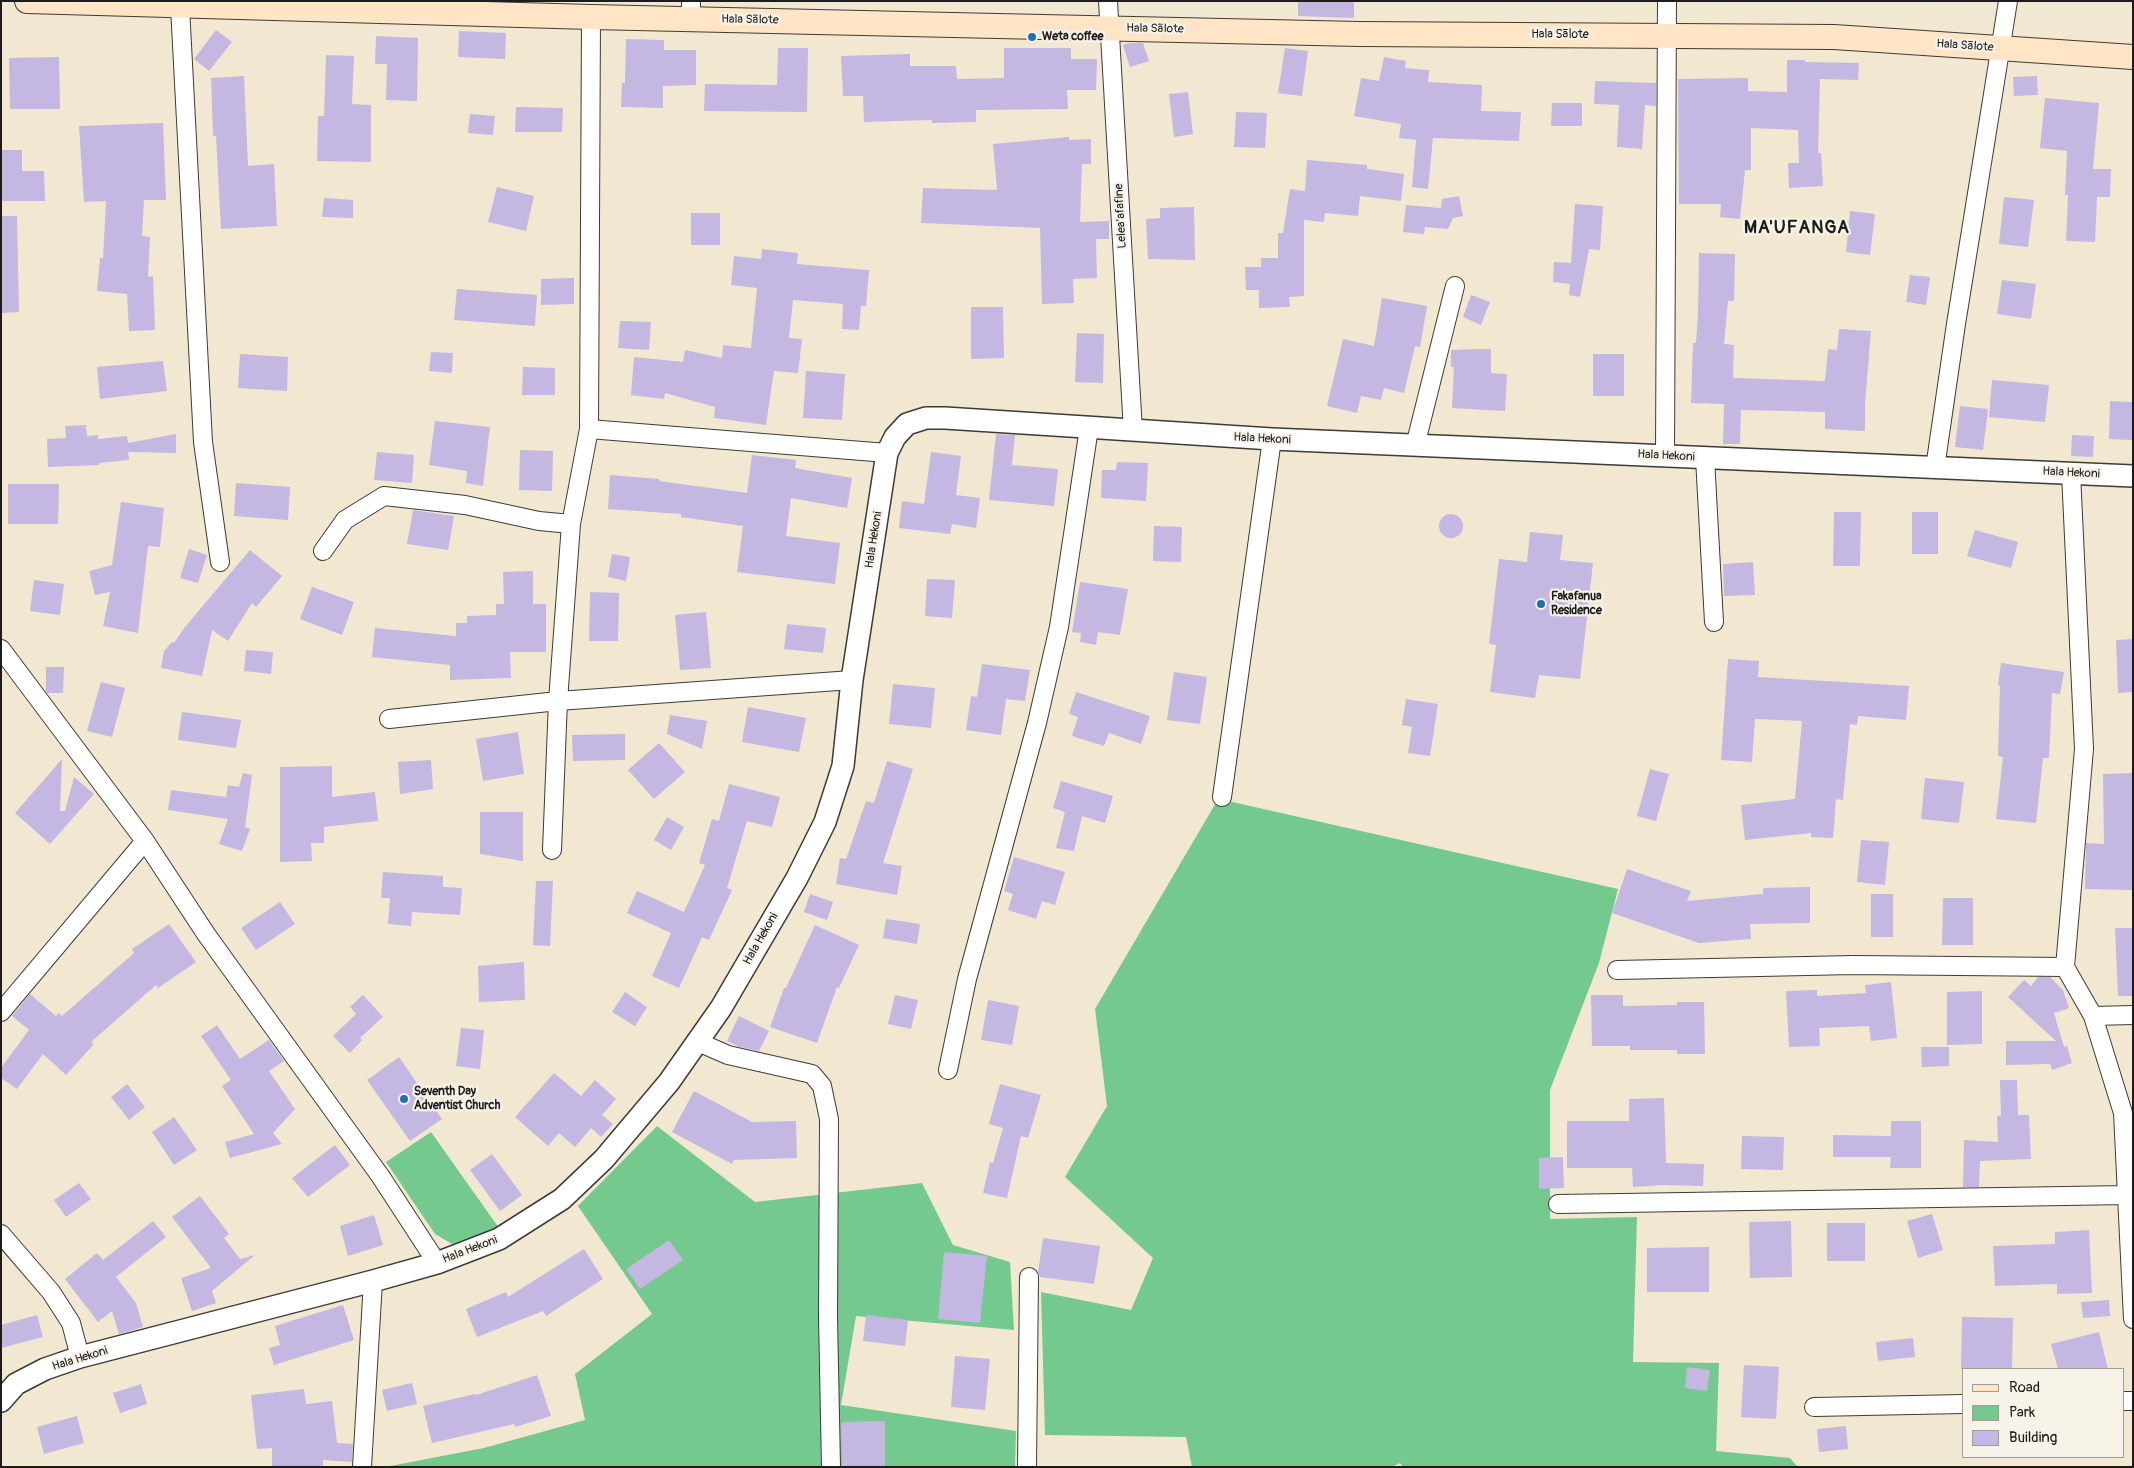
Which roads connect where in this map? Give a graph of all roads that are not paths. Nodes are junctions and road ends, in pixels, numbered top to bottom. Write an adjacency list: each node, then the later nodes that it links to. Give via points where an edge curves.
1 (27, 1): 5 (main road, Hala Sālote)
2 (1108, 1): 10 (street, Lelea’afafine)
3 (1667, 1): 11 (street)
4 (2008, 1): 12 (street)
5 (138, 3): 7 (main road, Hala Sālote)
6 (439, 6): 7 (main road, Hala Sālote); 9 (main road, Hala Sālote)
7 (180, 7): 28 (street, via 203,442)
8 (691, 10): 9 (main road, Hala Sālote); 10 (main road, Hala Sālote)
9 (590, 17): 16 (street)
10 (1110, 28): 11 (main road, Hala Sālote); 17 (street, Lelea’afafine)
11 (1667, 36): 12 (main road, Hala Sālote, via 1834,37); 21 (street)
12 (2002, 48): 13 (main road, Hala Sālote); 23 (street)
13 (2133, 57)
14 (1455, 286): 19 (street)
15 (1089, 428): 17 (street, Hala Hekoni); 20 (street, Hala Hekoni, via 926,418 907,424); 43 (street, via 1059,627 1037,723 967,979)
16 (589, 429): 20 (street); 26 (street)
17 (1134, 431): 18 (street, Hala Hekoni)
18 (1272, 439): 19 (street, Hala Hekoni); 34 (street)
19 (1415, 446): 21 (street, Hala Hekoni)
20 (887, 453): 31 (street, Hala Hekoni)
21 (1665, 455): 22 (street, Hala Hekoni)
22 (1705, 458): 23 (street, Hala Hekoni); 29 (street)
23 (1935, 468): 24 (street, Hala Hekoni)
24 (2071, 473): 25 (street, Hala Hekoni); 37 (street, via 2084,749)
25 (2133, 476)
26 (571, 524): 27 (street, via 539,521 465,505 384,496 345,520); 32 (street)
27 (323, 551)
28 (220, 562)
29 (1714, 622)
30 (1, 649): 35 (street)
31 (852, 680): 32 (street); 42 (street, Hala Hekoni, via 843,766 825,822 792,886)
32 (558, 700): 33 (street); 36 (street)
33 (389, 719)
34 (1222, 797)
35 (145, 841): 39 (street); 47 (street, via 206,934 381,1177)
36 (552, 850)
37 (2065, 968): 38 (street, via 1854,965); 41 (street)
38 (1617, 970)
39 (1, 1012)
40 (2133, 1015): 41 (street)
41 (2094, 1016): 44 (street, via 2123,1113)
42 (698, 1042): 47 (street, Hala Hekoni, via 670,1082 604,1160 562,1199 499,1239); 56 (street, via 728,1055 812,1074 822,1086 829,1119)
43 (948, 1070)
44 (2128, 1195): 45 (street); 50 (street)
45 (1558, 1204)
46 (1, 1234): 51 (street, via 51,1292 71,1323)
47 (438, 1263): 49 (street, Hala Hekoni)
48 (1029, 1277): 57 (street)
49 (373, 1281): 51 (street, Hala Hekoni); 55 (street)
50 (2133, 1319)
51 (80, 1357): 52 (street, Hala Hekoni, via 45,1369 16,1384)
52 (1, 1401)
53 (1962, 1404): 54 (street)
54 (1814, 1407)
55 (362, 1467)
56 (831, 1467)
57 (1027, 1467)

